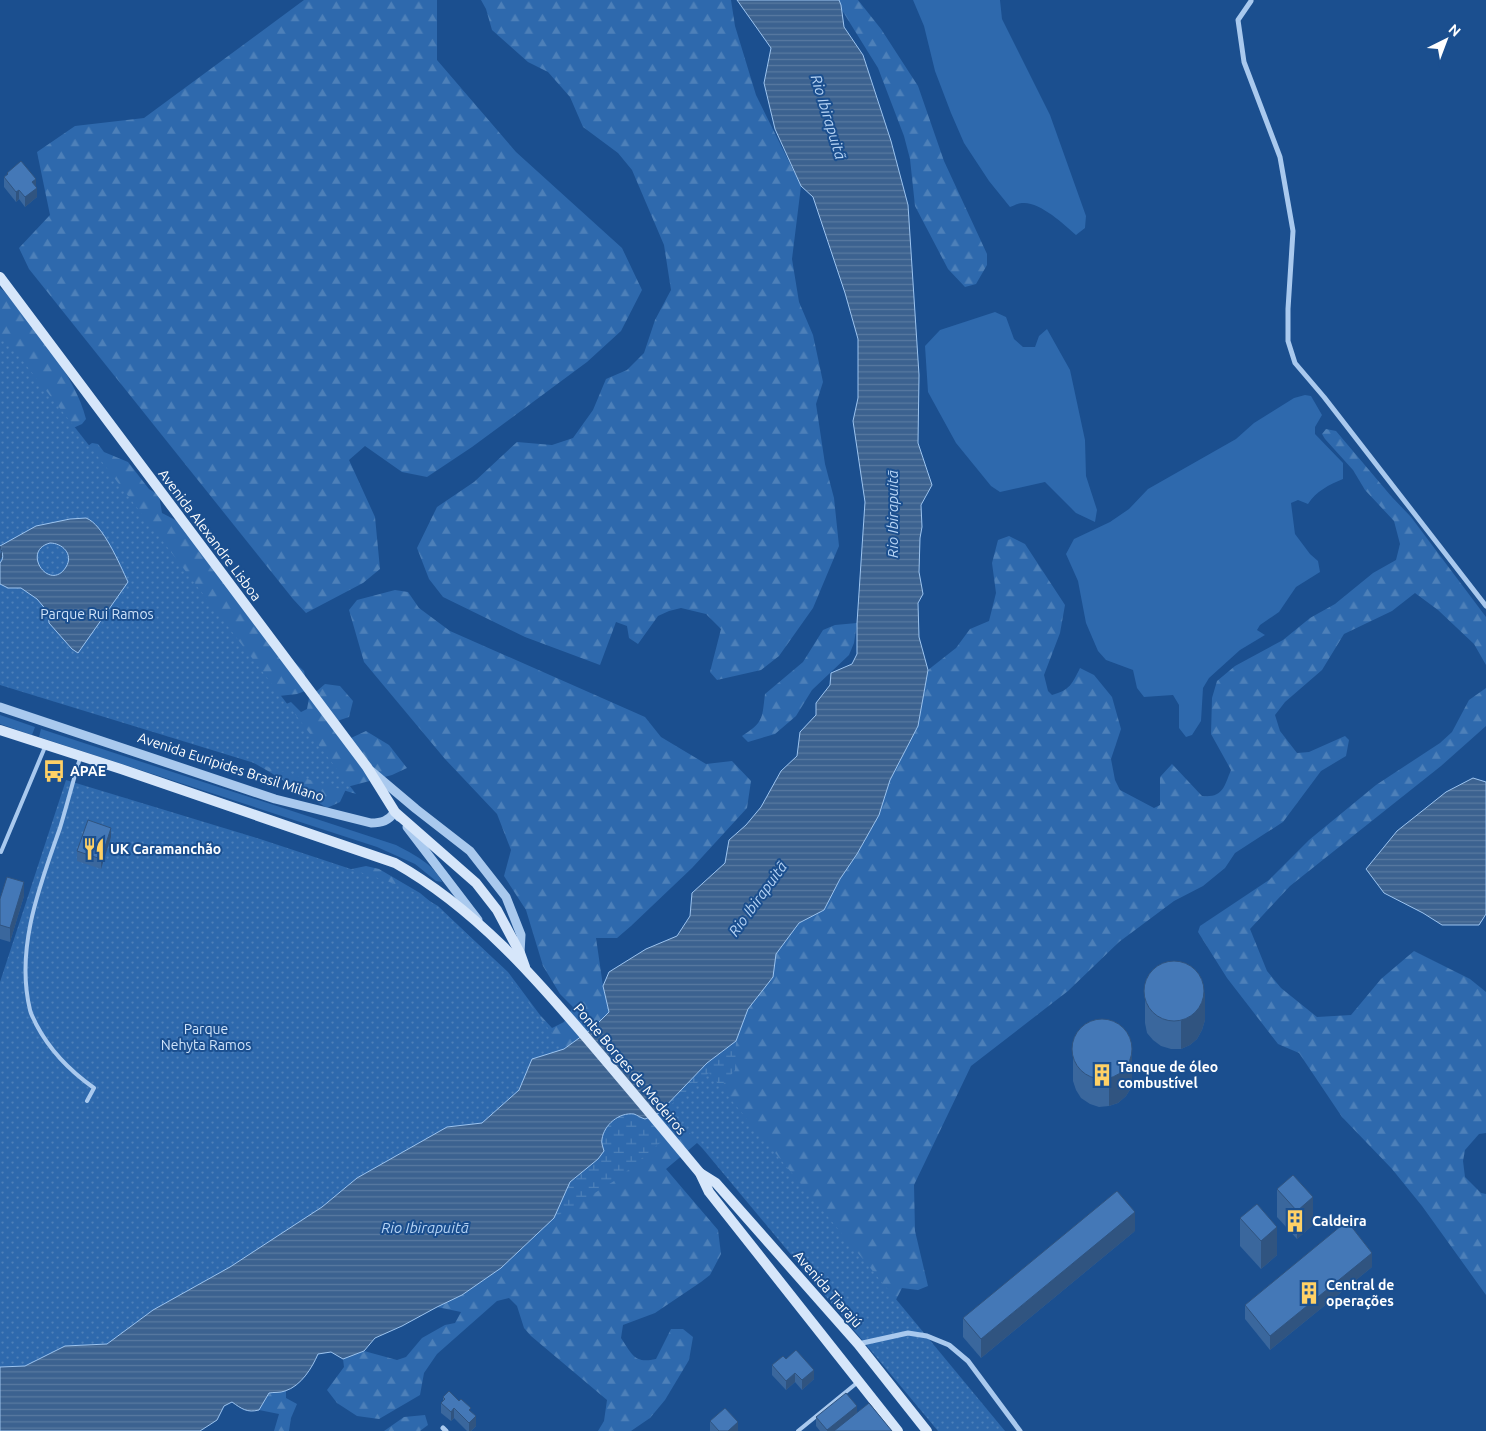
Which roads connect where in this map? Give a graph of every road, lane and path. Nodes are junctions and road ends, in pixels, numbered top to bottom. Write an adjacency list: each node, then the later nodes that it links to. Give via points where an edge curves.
1 (1251, 1): 3 (street, via 1238,20 1244,62 1280,157 1293,231 1288,340 1295,363)
2 (0, 277): 8 (main road, Avenida Alexandre Lisboa)
3 (1486, 606)
4 (0, 707): 9 (street, Avenida Euripides Brasil Milano, via 275,799 371,823 381,823)
5 (0, 730): 6 (main road)
6 (46, 745): 7 (main road); 10 (lane)
7 (81, 756): 11 (main road, via 395,863 432,885); 14 (lane, via 41,881 27,941 26,981 30,1011 42,1036 62,1062 94,1088)
8 (367, 767): 9 (main road, Avenida Alexandre Lisboa); 12 (street, via 470,851 506,897 521,935)
9 (395, 812): 11 (street); 12 (main road, via 476,883 497,910)
10 (1, 852)
11 (484, 928): 13 (main road)
12 (520, 953): 13 (main road)
13 (527, 970): 15 (main road, Ponte Borges de Medeiros)
14 (87, 1100)
15 (689, 1160): 16 (main road, Avenida Tiarajú)
16 (700, 1173): 17 (main road, Avenida Tiarajú, via 716,1183); 18 (main road, Avenida Tiarajú, via 709,1192)
17 (858, 1344): 21 (main road, Avenida Tiarajú); 22 (street, via 908,1333 927,1336 949,1346 968,1362)
18 (858, 1381): 19 (lane); 20 (main road, Avenida Tiarajú)
19 (798, 1431)
20 (898, 1431)
21 (927, 1431)
22 (1020, 1431)

